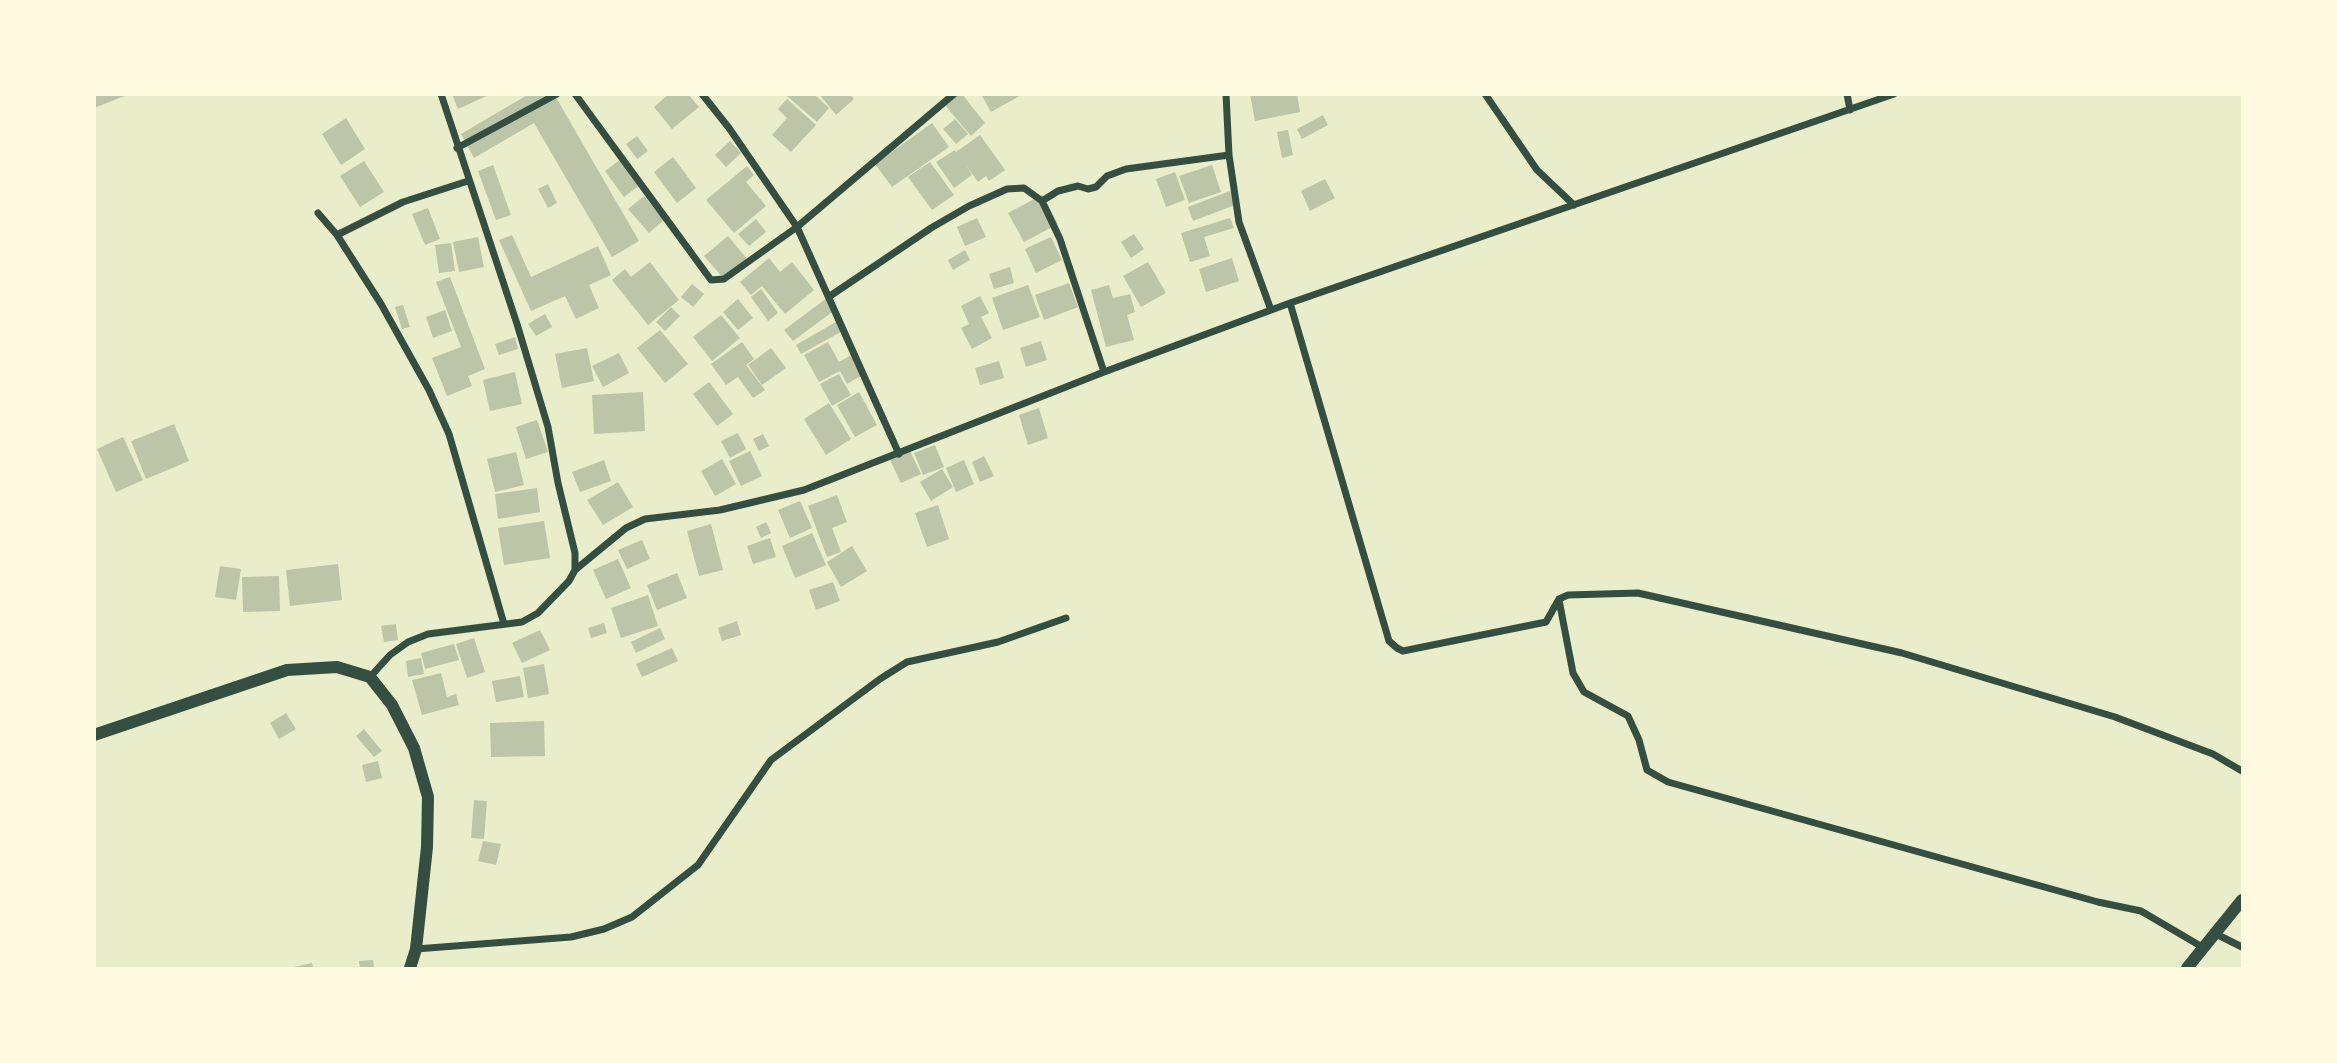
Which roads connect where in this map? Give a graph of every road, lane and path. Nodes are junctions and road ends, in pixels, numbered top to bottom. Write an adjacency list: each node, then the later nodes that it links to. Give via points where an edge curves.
1 (441, 94): 11 (street)
2 (557, 94): 11 (street)
3 (575, 94): 17 (street, via 711,279 724,279)
4 (702, 94): 17 (street)
5 (954, 94): 17 (street)
6 (1226, 94): 12 (street)
7 (1485, 94): 15 (street, via 1537,170)
8 (1847, 94): 10 (street)
9 (1894, 94): 10 (street)
10 (1850, 110): 15 (street)
11 (457, 148): 13 (street)
12 (1229, 155): 14 (street, via 1126,169 1107,176 1097,187 1058,191); 21 (street, via 1239,222)
13 (468, 181): 18 (street, via 403,202); 24 (street, via 548,427)
14 (1042, 201): 19 (street, via 1024,188 1007,189 969,206); 22 (street)
15 (1574, 205): 20 (street)
16 (318, 214): 18 (street)
17 (797, 227): 19 (street)
18 (337, 236): 27 (street, via 381,304 449,433)
19 (830, 296): 23 (street)
20 (1290, 303): 21 (street); 25 (street, via 1389,641 1403,651 1546,622)
21 (1271, 310): 22 (street)
22 (1104, 372): 23 (street)
23 (899, 454): 24 (street, via 804,490 720,510 645,519 626,528)
24 (575, 569): 27 (street, via 538,613 522,622)
25 (1559, 599): 30 (street, via 1637,593 1902,653 2115,717 2213,754); 34 (street, via 1573,673 1584,692 1628,716 1647,771 1668,782 2141,911)
26 (1066, 618): 35 (street, via 998,642 907,662 880,680 772,760 698,865 632,917 571,937)
27 (504, 624): 28 (street, via 429,634 408,642)
28 (370, 677): 29 (street, via 337,667 287,670); 35 (street, via 392,705 414,748 428,797)
29 (94, 735)
30 (2242, 771)
31 (2242, 900): 32 (street)
32 (2216, 934): 33 (street); 34 (street)
33 (2242, 947)
34 (2204, 948): 37 (street)
35 (416, 949): 36 (street)
36 (410, 968)
37 (2187, 968)

